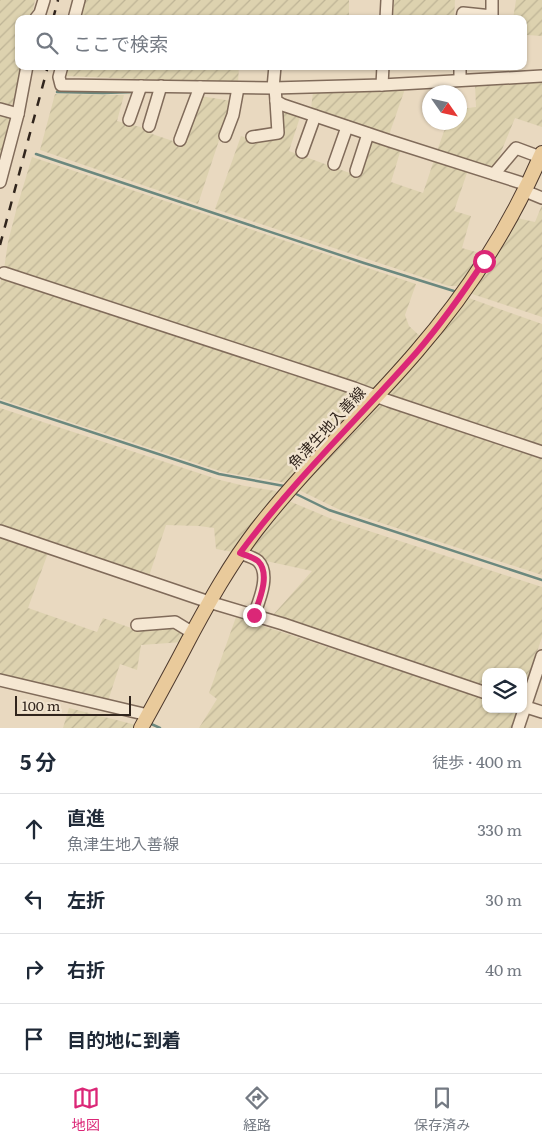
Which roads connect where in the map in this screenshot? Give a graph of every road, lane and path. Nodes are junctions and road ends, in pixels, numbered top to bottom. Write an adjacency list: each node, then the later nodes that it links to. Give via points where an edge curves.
1 (39, 0): 6 (street)
2 (44, 0): 7 (street)
3 (79, 0): 8 (street)
4 (388, 0): 9 (street)
5 (492, 0): 12 (street)
6 (36, 15)
7 (38, 15)
8 (75, 15)
9 (386, 15)
10 (463, 15): 11 (street)
11 (482, 15)
12 (492, 15)
13 (26, 70): 28 (street)
14 (61, 70): 21 (street, via 61,85)
15 (274, 70): 25 (street)
16 (383, 70): 20 (street)
17 (460, 70): 19 (street)
18 (542, 76): 19 (street)
19 (460, 80): 20 (street)
20 (382, 85): 25 (street)
21 (141, 86): 22 (street); 30 (street)
22 (161, 86): 23 (street); 31 (street)
23 (200, 87): 24 (street); 36 (street)
24 (238, 88): 25 (street); 34 (street, via 233,115)
25 (274, 88): 26 (street)
26 (276, 101): 29 (street); 35 (street, via 278,133)
27 (0, 109): 28 (street)
28 (18, 114): 42 (street)
29 (315, 116): 32 (street); 37 (street)
30 (129, 120)
31 (149, 126)
32 (347, 127): 33 (street); 39 (street)
33 (368, 134): 40 (street); 41 (street)
34 (224, 136)
35 (252, 137)
36 (180, 140)
37 (302, 152)
38 (541, 155): 41 (street, via 516,148); 43 (main road, 魚津生地入善線)
39 (334, 164)
40 (356, 172)
41 (494, 174): 43 (street)
42 (0, 182)
43 (527, 188): 44 (street); 46 (main road, 魚津生地入善線, via 463,294)
44 (542, 198)
45 (4, 272): 46 (street)
46 (377, 396): 47 (street); 49 (main road, 魚津生地入善線, via 290,490)
47 (542, 452)
48 (0, 531): 50 (street)
49 (240, 553): 50 (main road, 魚津生地入善線); 51 (street, via 257,561 263,569 261,595)
50 (209, 602): 51 (street); 53 (main road, 魚津生地入善線)
51 (254, 615): 56 (street)
52 (136, 625): 53 (street, via 175,622)
53 (193, 632): 61 (main road, 魚津生地入善線)
54 (542, 656): 57 (street)
55 (0, 680): 61 (street)
56 (482, 692)
57 (527, 698)
58 (527, 707): 59 (street)
59 (542, 712)
60 (522, 713): 62 (street)
61 (144, 724)
62 (518, 728)

